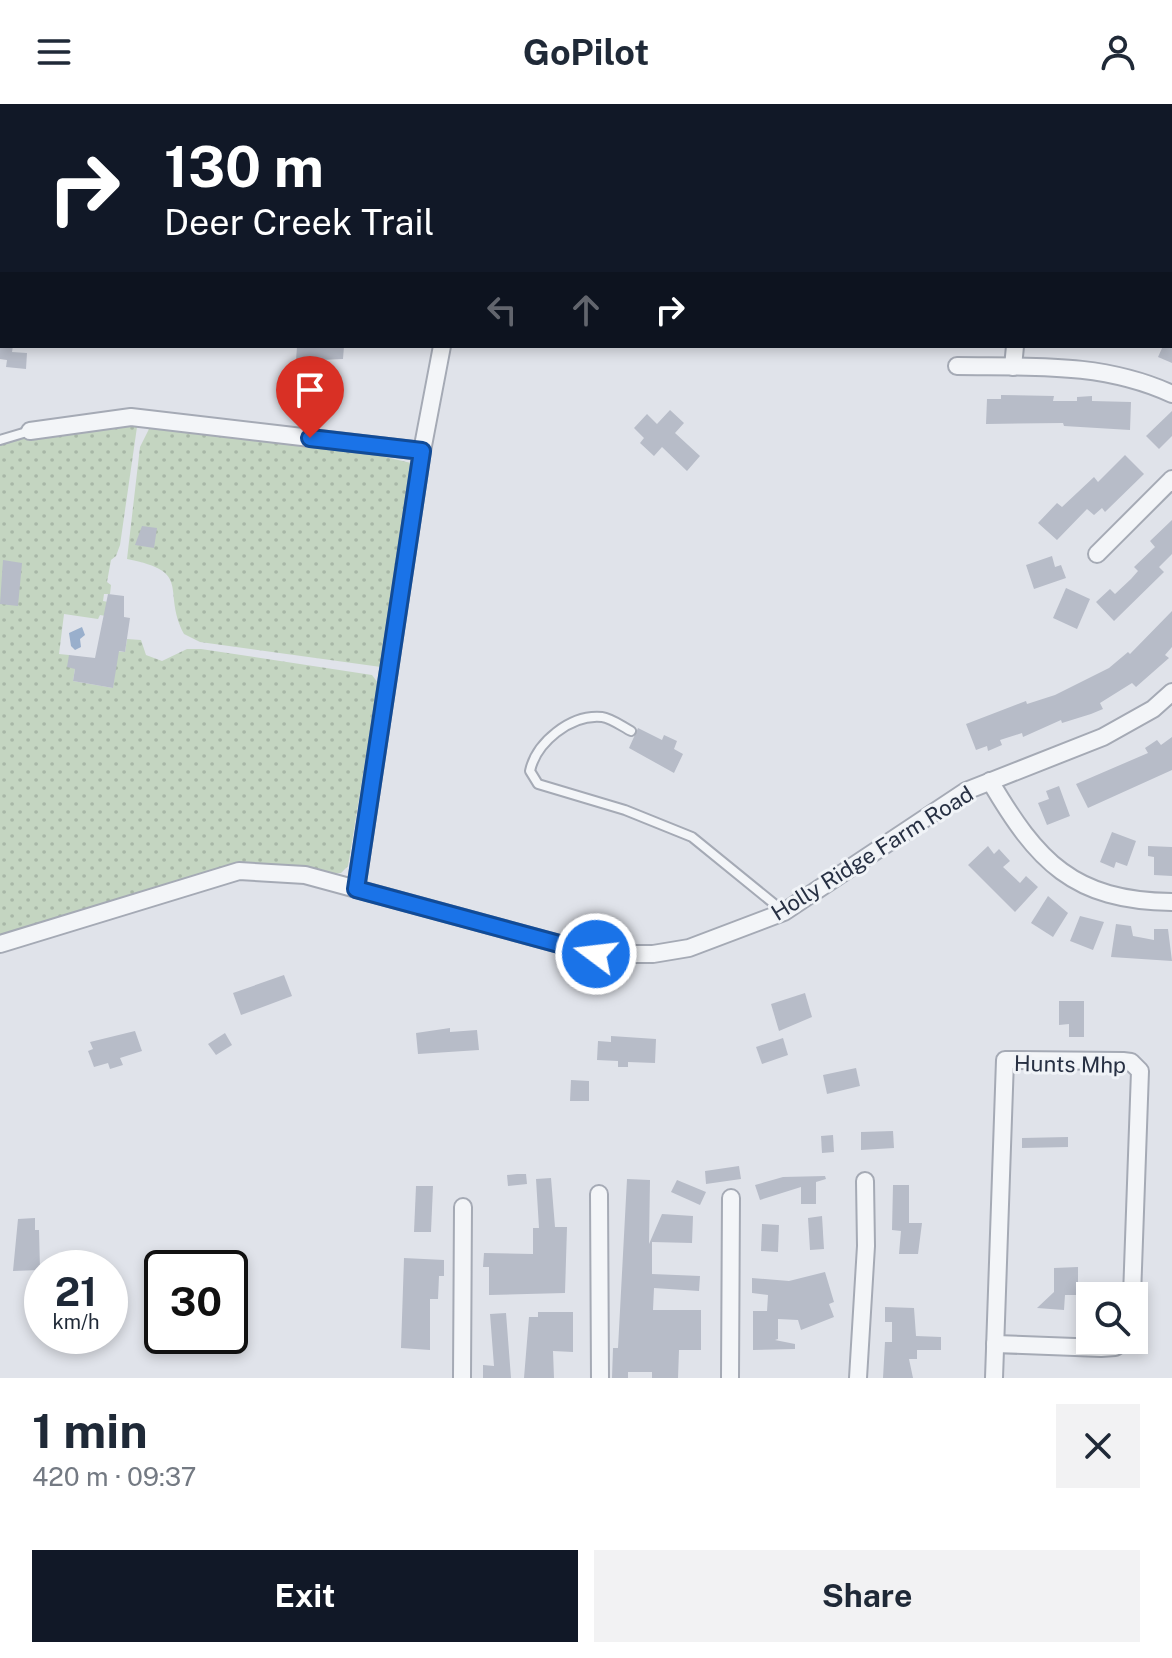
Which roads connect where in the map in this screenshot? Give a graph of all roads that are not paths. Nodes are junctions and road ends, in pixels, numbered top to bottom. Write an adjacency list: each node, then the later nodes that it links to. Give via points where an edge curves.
1 (442, 348): 8 (street)
2 (1015, 348): 4 (street)
3 (957, 366): 4 (street)
4 (1013, 367): 5 (street, via 1094,369)
5 (1172, 394)
6 (30, 431): 7 (lane); 8 (street, via 131,417)
7 (0, 440)
8 (422, 451): 14 (street)
9 (1172, 479): 10 (street)
10 (1097, 554)
11 (1172, 692): 13 (street, Holly Ridge Farm Road, via 1125,726)
12 (631, 731): 16 (lane, via 601,717 575,723 543,742 530,771 538,784 692,837)
13 (990, 781): 15 (street, via 1021,833 1068,876 1119,897); 16 (street, Holly Ridge Farm Road, via 966,791)
14 (356, 889): 16 (street, Holly Ridge Farm Road, via 596,954 689,948); 17 (street, Holly Ridge Farm Road, via 305,875 239,871)
15 (1172, 902)
16 (784, 912)
17 (0, 944)
18 (865, 1181): 28 (street)
19 (599, 1194): 26 (street)
20 (731, 1198): 27 (street)
21 (463, 1207): 25 (street)
22 (1132, 1282): 23 (street, Hunts Mhp, via 1140,1071 1123,1061 1005,1060)
23 (995, 1344): 24 (street); 29 (street, Hunts Mhp)
24 (1076, 1347)
25 (462, 1378)
26 (600, 1378)
27 (730, 1378)
28 (858, 1378)
29 (994, 1378)

